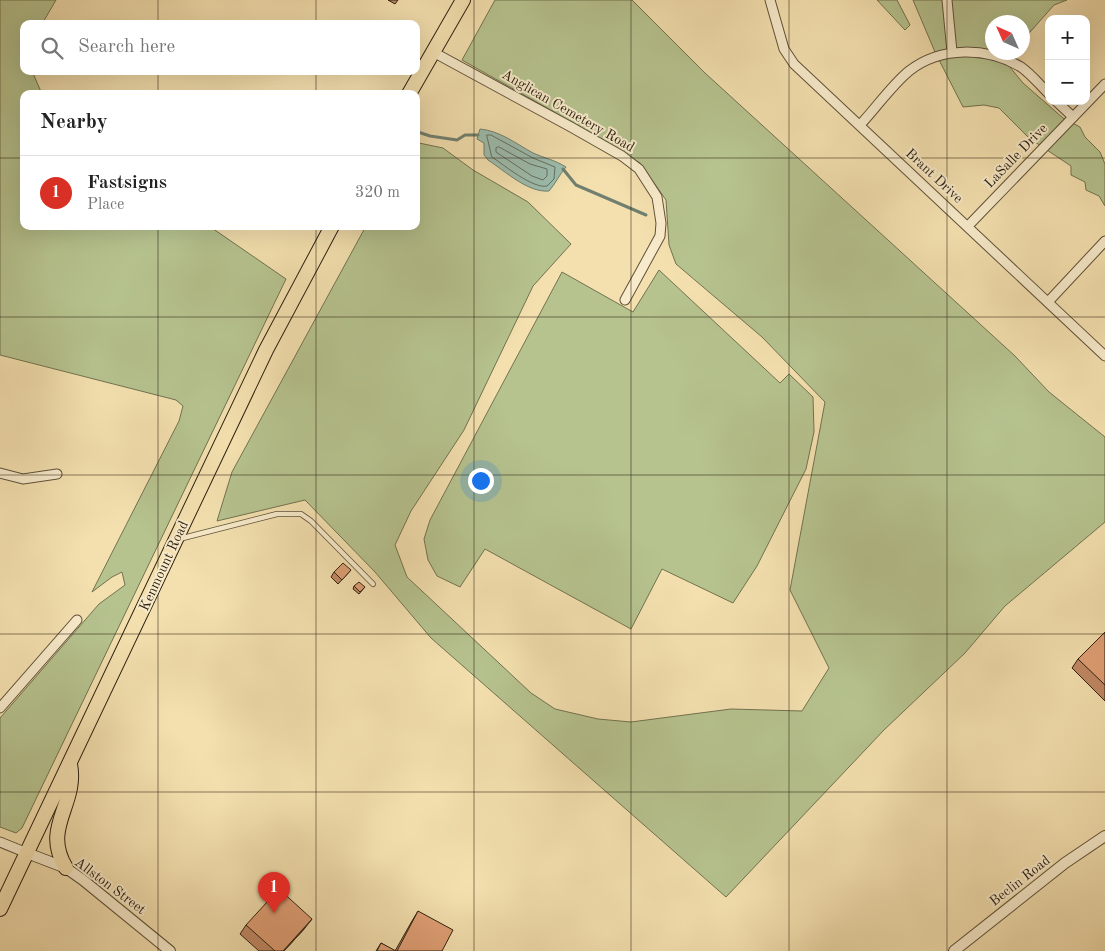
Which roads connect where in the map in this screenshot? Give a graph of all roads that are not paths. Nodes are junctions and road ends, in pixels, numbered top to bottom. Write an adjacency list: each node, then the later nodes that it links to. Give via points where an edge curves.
1 (463, 0): 4 (main road)
2 (770, 0): 13 (street, Brant Drive, via 789,56)
3 (947, 0): 5 (street)
4 (433, 52): 6 (main road); 17 (street, Anglican Cemetery Road, via 571,127 639,169 657,197 660,236)
5 (952, 52): 10 (street, via 978,52 1002,58 1022,68); 13 (street, via 909,72)
6 (420, 75)
7 (420, 75): 9 (main road)
8 (1105, 84): 12 (street, LaSalle Drive)
9 (411, 90)
10 (1045, 90)
11 (1060, 105): 12 (street)
12 (1073, 117): 14 (street, LaSalle Drive)
13 (860, 125): 14 (street, Brant Drive)
14 (968, 226): 18 (street, Brant Drive)
15 (330, 230): 22 (main road, Kenmount Road, via 278,324)
16 (1105, 240): 18 (street)
17 (625, 300)
18 (1048, 302): 19 (street, Brant Drive)
19 (1105, 356)
20 (0, 473): 21 (street, via 22,479)
21 (57, 474)
22 (176, 540): 23 (lane, via 278,514 301,514); 26 (main road, Kenmount Road)
23 (374, 584)
24 (76, 620): 25 (street)
25 (0, 708)
26 (70, 763): 29 (main road, Kenmount Road); 30 (main road, via 72,785 56,840 58,855)
27 (1105, 836): 33 (street, Beclin Road, via 1065,863)
28 (0, 842): 29 (street)
29 (27, 853): 30 (street, Allston Street); 31 (main road, Kenmount Road)
30 (66, 868): 32 (street, Allston Street)
31 (0, 909)
32 (170, 951)
33 (954, 951)

